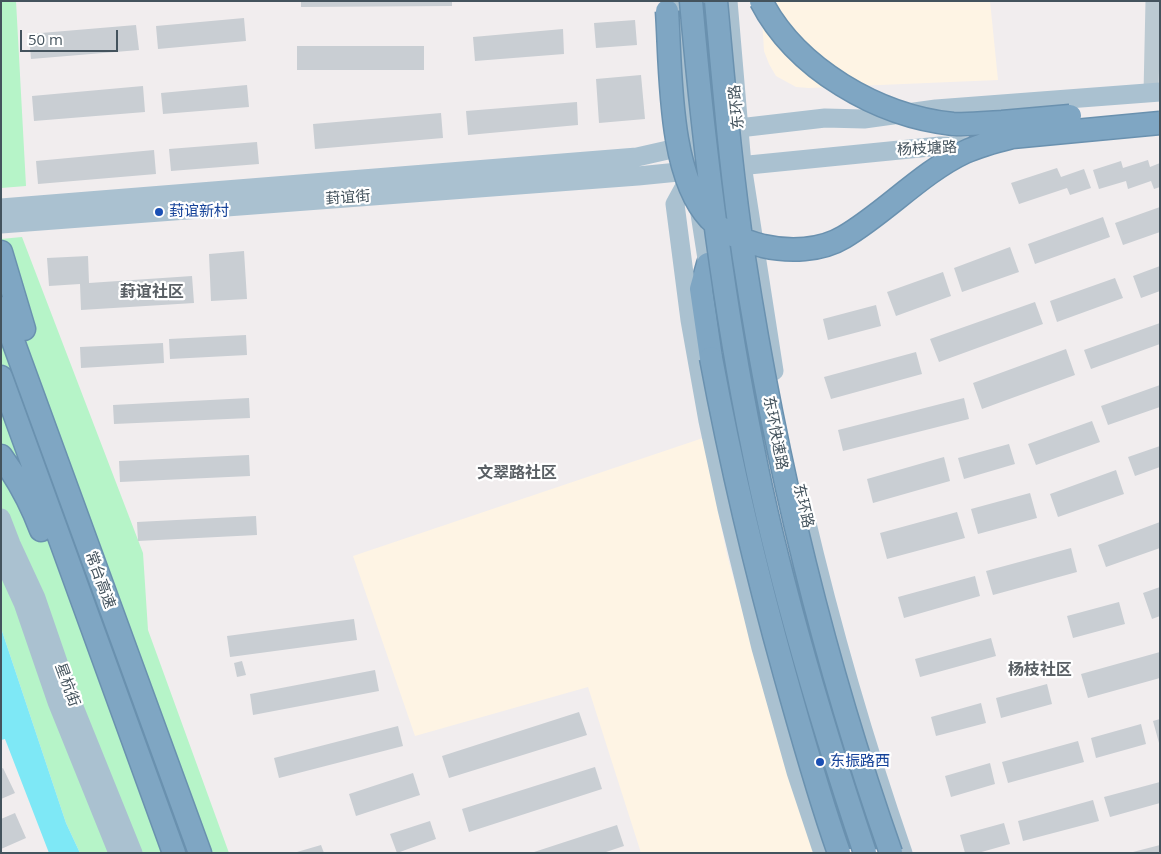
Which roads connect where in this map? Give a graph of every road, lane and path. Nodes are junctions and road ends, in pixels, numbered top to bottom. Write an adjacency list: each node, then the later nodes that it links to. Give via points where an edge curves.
1 (666, 1): 11 (highway, bridge, via 677,139 689,182 699,205 715,223 737,238 768,247 804,249 838,241 935,171 964,153 994,141)
2 (678, 1): 14 (main road)
3 (691, 1): 39 (highway, 东环快速路, bridge, via 700,107 720,260 752,446 797,631)
4 (716, 1): 40 (highway, 东环快速路, bridge, via 744,257 777,443 828,651)
5 (728, 1): 12 (main road, 东环路)
6 (761, 1): 8 (highway, bridge, via 788,40 828,76 874,102 926,119 971,124)
7 (1153, 1): 8 (street)
8 (1157, 98): 9 (main road)
9 (990, 106): 10 (main road, via 864,119); 10 (main road, via 966,98 855,103)
10 (825, 118): 12 (main road)
11 (1160, 123)
12 (739, 128): 14 (main road); 15 (main road, 东环路)
13 (1160, 133): 15 (main road, 杨枝塘路, via 1007,148 940,146)
14 (690, 145): 16 (main road); 17 (main road, 葑谊街, via 637,157)
15 (742, 164): 16 (main road, 杨枝塘路); 41 (main road, 东环路, via 778,394 808,531 857,712)
16 (694, 170): 18 (main road, 葑谊街); 20 (main road); 28 (main road, via 674,204 690,320 726,509)
17 (1, 208)
18 (1, 224)
19 (1, 252): 25 (highway)
20 (708, 264): 27 (main road, via 738,449 782,634); 37 (highway, bridge, via 701,289 729,450 774,634)
21 (1, 308): 25 (highway, 常台高速)
22 (1, 377): 33 (highway, 常台高速)
23 (1, 456): 32 (highway, via 34,510)
24 (1, 518): 31 (main road, 星杭街, via 36,598 70,697)
25 (82, 531): 34 (highway, 常台高速)
26 (1, 555): 30 (main road, 星杭街, via 23,603 57,702)
27 (810, 730): 28 (main road, via 801,726); 29 (main road)
28 (784, 731): 35 (main road)
29 (837, 816): 36 (main road, via 838,834); 38 (main road)
30 (118, 853)
31 (133, 853)
32 (164, 853)
33 (174, 853)
34 (200, 853)
35 (823, 853)
36 (830, 853)
37 (839, 853)
38 (851, 853)
39 (866, 853)
40 (891, 853)
41 (903, 853)

